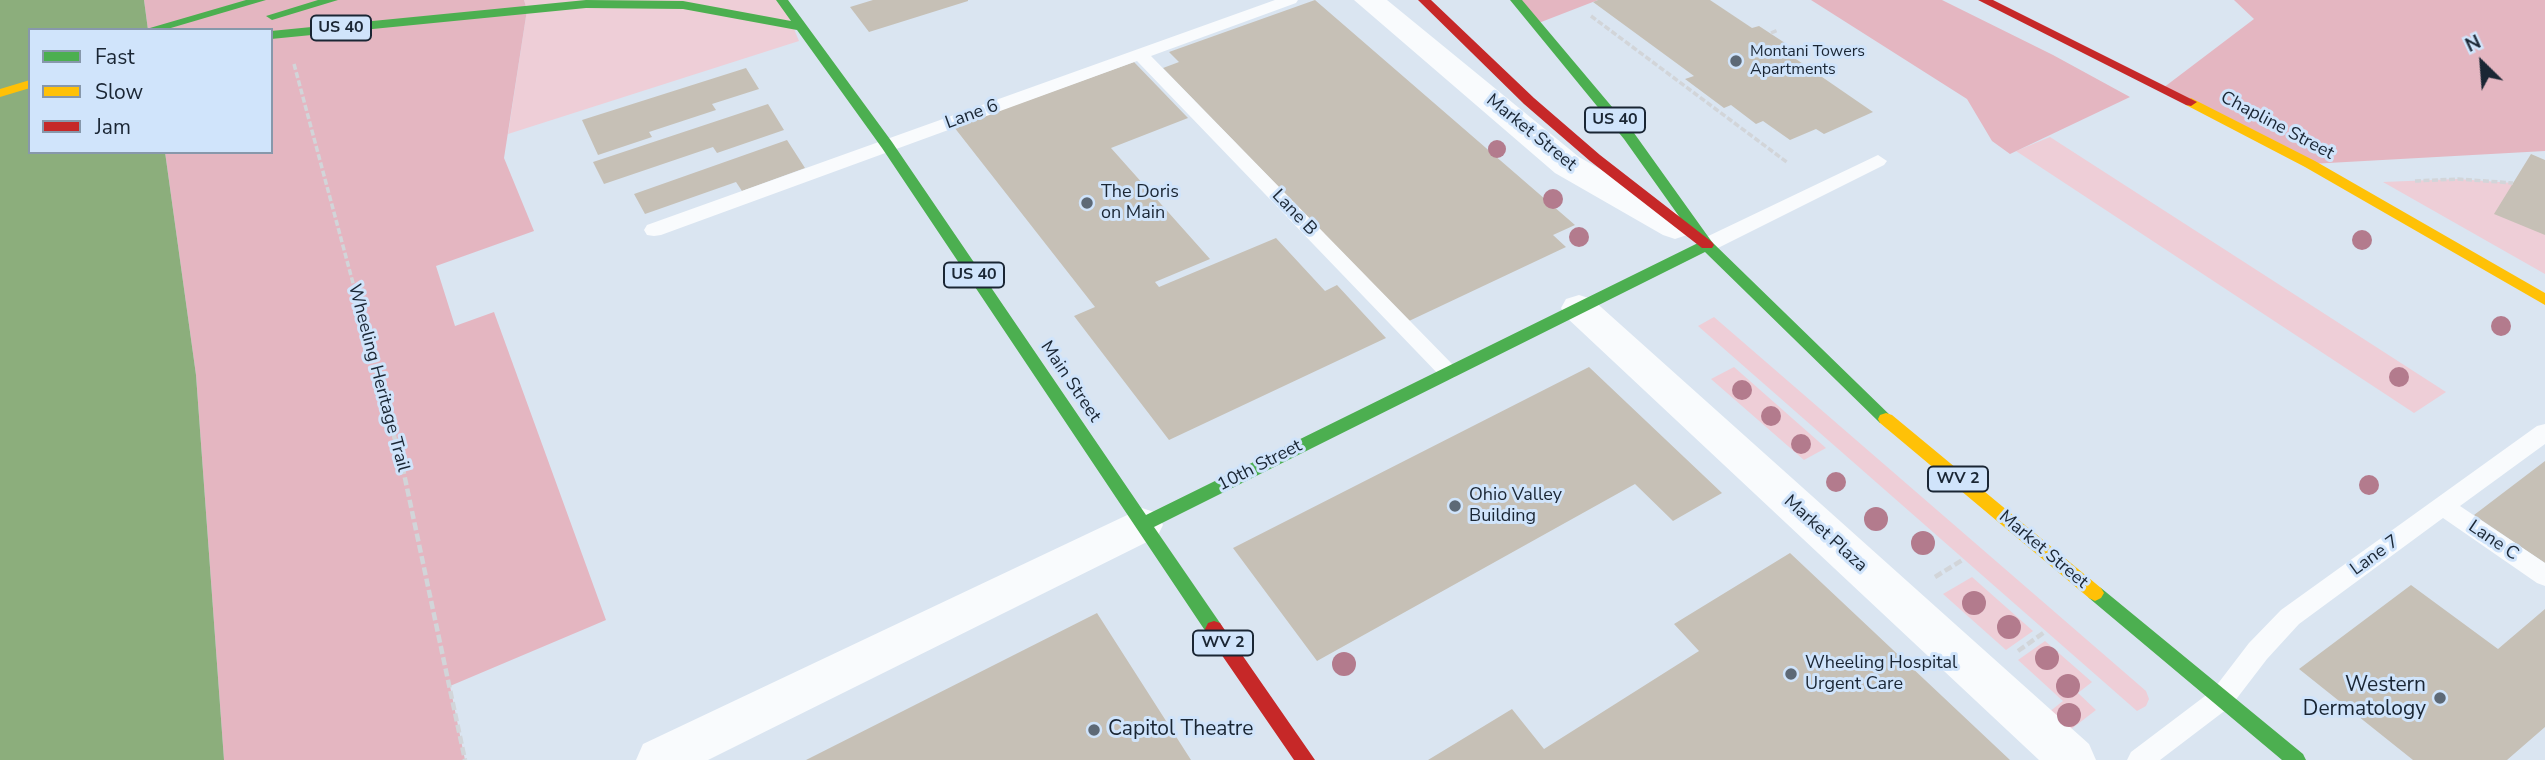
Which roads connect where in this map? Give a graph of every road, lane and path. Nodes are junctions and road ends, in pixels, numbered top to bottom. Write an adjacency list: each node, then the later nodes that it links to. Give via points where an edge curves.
1 (195, 0): 13 (main road)
2 (261, 0): 14 (main road)
3 (331, 0): 11 (main road)
4 (782, 0): 12 (main road, Main Street)
5 (1290, 0): 18 (lane, Lane 6)
6 (1370, 0): 28 (street, Market Street, via 1567,165)
7 (1424, 0): 28 (main road, via 1529,101)
8 (1516, 0): 28 (main road, Market Street / US 40, via 1629,136)
9 (1984, 0): 29 (main road, Chapline Street, via 2310,164)
10 (1591, 16): 24 (path)
11 (259, 20)
12 (802, 27): 17 (main road, US 40, via 683,5 586,4); 22 (main road, Main Street / US 40)
13 (134, 28)
14 (156, 28)
15 (1778, 30): 16 (path)
16 (1771, 33)
17 (273, 35)
18 (1140, 55): 22 (lane, Lane 6); 31 (lane, Lane B)
19 (294, 63): 37 (path, Wheeling Heritage Trail, via 403,469)
20 (28, 85): 21 (main road)
21 (0, 93)
22 (887, 145): 27 (lane, Lane 6); 34 (main road, Main Street / US 40)
23 (1878, 161): 28 (lane)
24 (1788, 163)
25 (2408, 181): 26 (path)
26 (2513, 184)
27 (654, 230)
28 (1707, 245): 30 (main road, 10th Street); 36 (main road, Market Street / WV 2, via 1877,412)
29 (2545, 300)
30 (1579, 308): 31 (main road, 10th Street); 40 (street, Market Plaza)
31 (1448, 372): 34 (main road, 10th Street)
32 (2545, 432): 33 (lane, Lane 7)
33 (2442, 506): 35 (lane, Lane C); 36 (lane, Lane 7, via 2290,617)
34 (1142, 525): 38 (street, 10th Street); 39 (main road, Main Street / WV 2)
35 (2545, 576)
36 (2222, 698): 41 (lane, Lane 7); 42 (main road, Market Street / WV 2)
37 (465, 760)
38 (660, 760)
39 (1305, 760)
40 (2071, 760)
41 (2140, 760)
42 (2296, 760)

